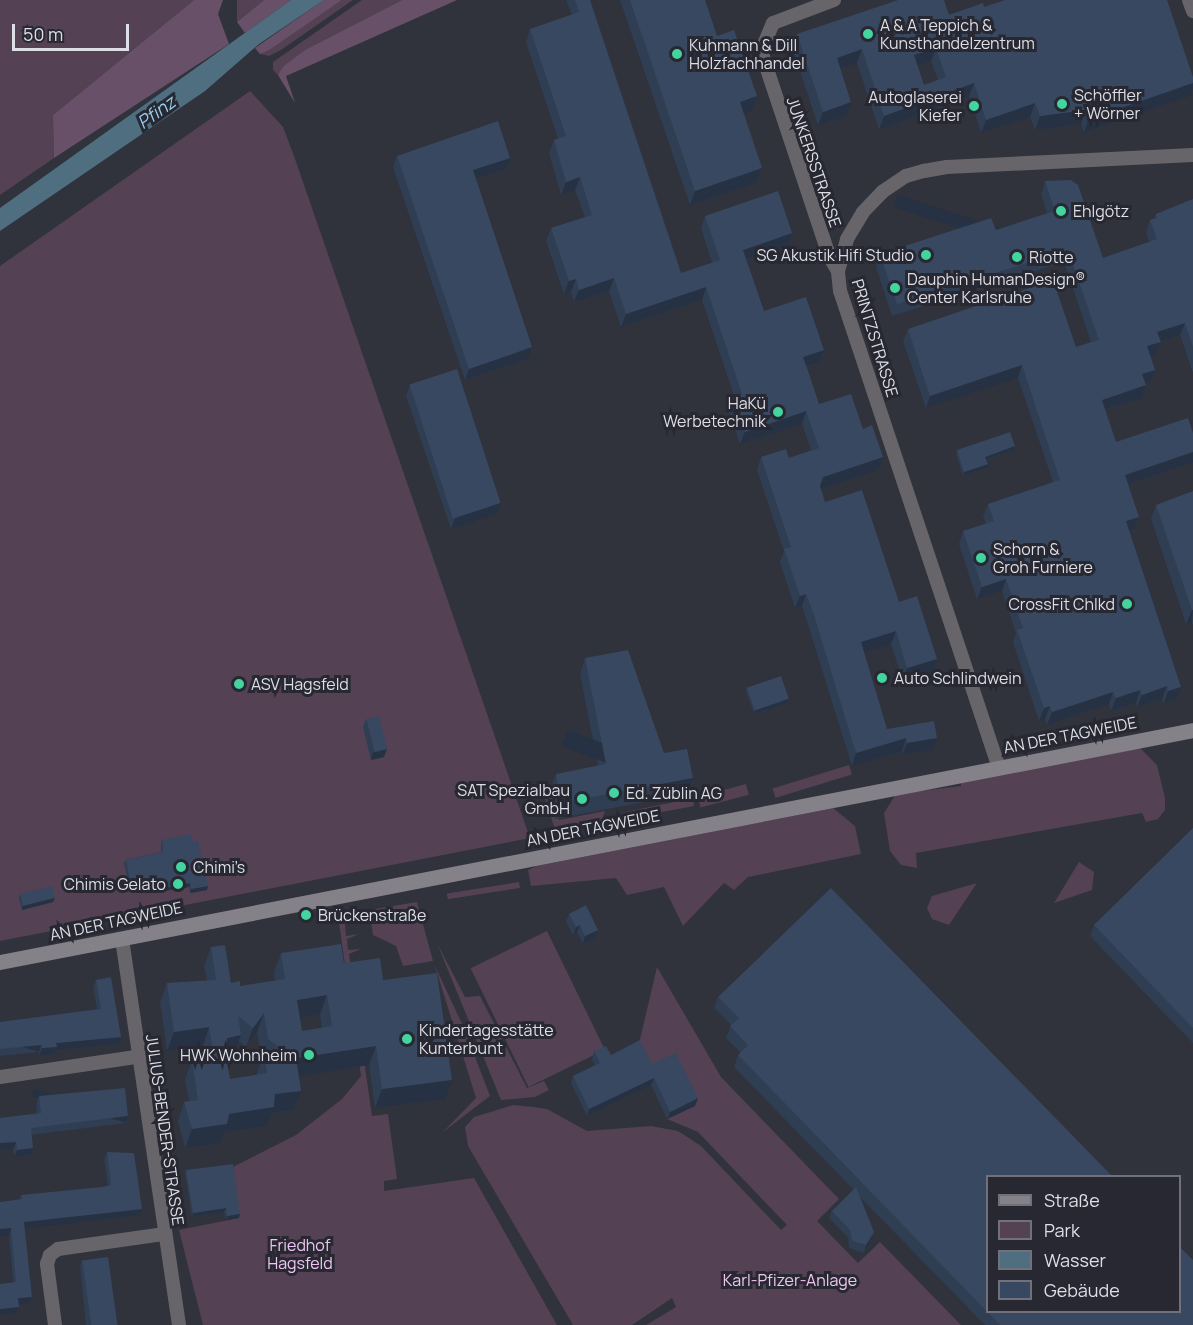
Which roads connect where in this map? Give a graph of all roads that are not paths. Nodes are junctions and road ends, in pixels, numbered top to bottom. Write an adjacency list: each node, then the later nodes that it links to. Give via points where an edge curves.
1 (834, 0): 5 (street, JUNKERSSTRASSE, via 773,23 761,51 829,256)
2 (1189, 0): 3 (street)
3 (1193, 11)
4 (1193, 155): 5 (street, PRINTZSTRASSE, via 947,167 906,176 882,192 863,212 847,239)
5 (838, 271): 7 (street, PRINTZSTRASSE, via 840,291)
6 (1193, 730): 7 (main road, AN DER TAGWEIDE)
7 (999, 768): 8 (main road, AN DER TAGWEIDE)
8 (122, 939): 9 (main road, AN DER TAGWEIDE); 10 (street, JULIUS-BENDER-STRASSE)
9 (0, 962)
10 (136, 1057): 11 (street); 12 (street, JULIUS-BENDER-STRASSE)
11 (0, 1077)
12 (164, 1234): 13 (street, via 58,1249 50,1255 47,1264); 14 (street, JULIUS-BENDER-STRASSE)
13 (55, 1325)
14 (179, 1325)

